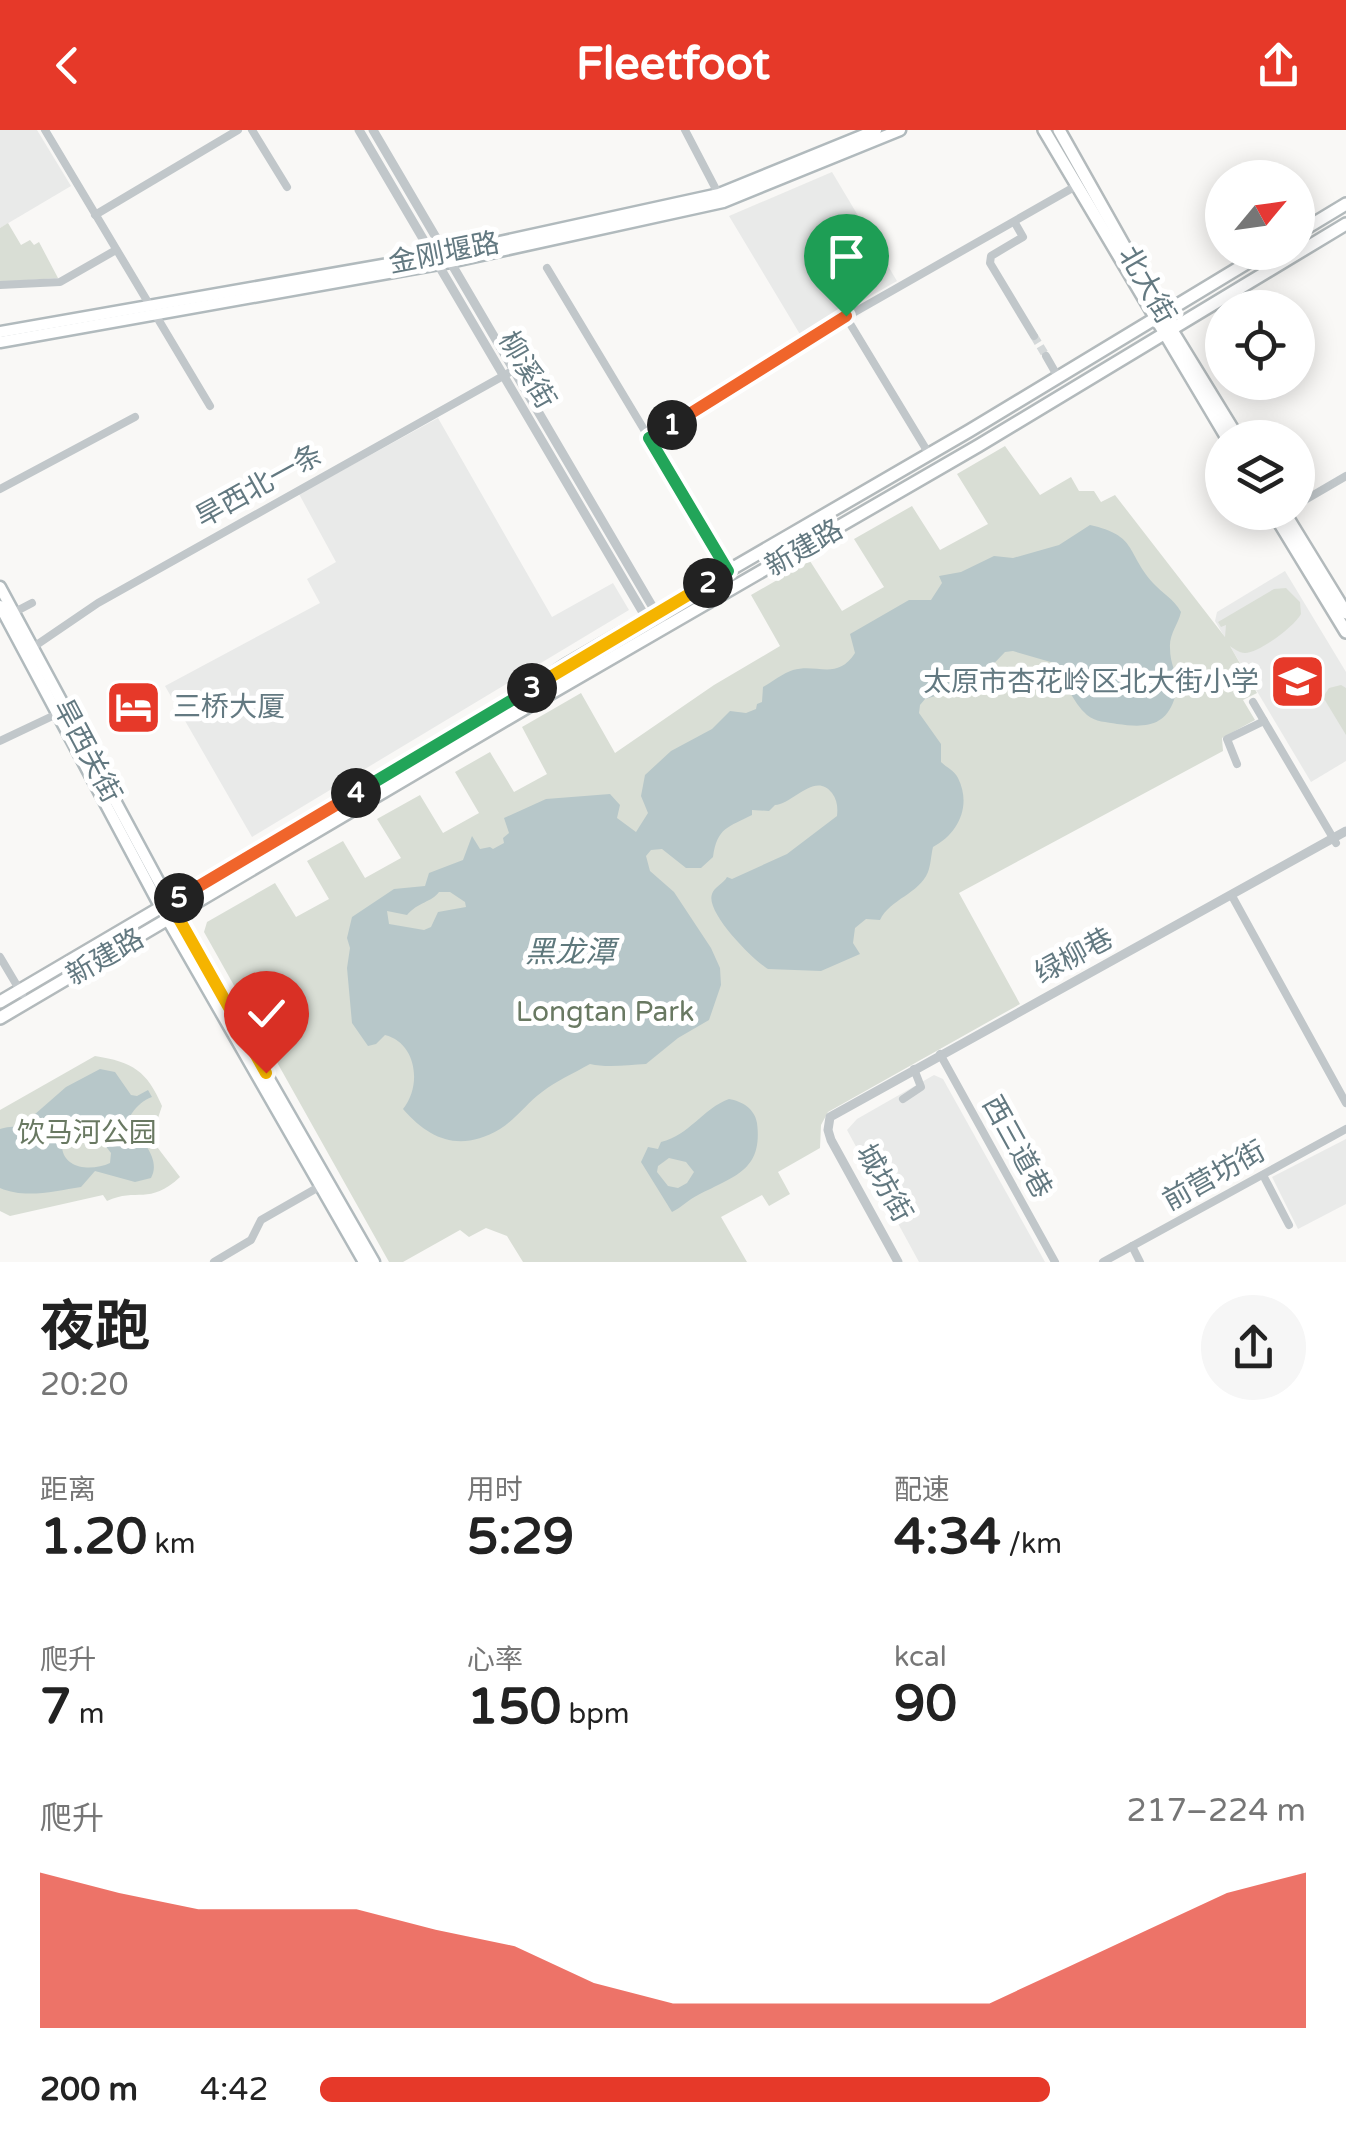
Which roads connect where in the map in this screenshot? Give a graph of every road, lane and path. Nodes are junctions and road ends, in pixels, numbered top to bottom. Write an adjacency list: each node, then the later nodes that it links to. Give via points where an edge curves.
1 (46, 130): 15 (street)
2 (238, 130): 15 (street)
3 (252, 130): 12 (street)
4 (359, 130): 20 (street, 柳溪街)
5 (372, 130): 20 (street, 柳溪街)
6 (685, 130): 13 (street)
7 (876, 130): 13 (main road)
8 (900, 130): 13 (main road)
9 (1044, 130): 11 (main road, 北大街)
10 (1058, 130): 26 (main road, 北大街)
11 (1076, 186): 16 (street); 26 (main road, 北大街)
12 (287, 187)
13 (721, 198): 20 (main road)
14 (1346, 204): 17 (main road)
15 (95, 215): 19 (street)
16 (1015, 223): 25 (street); 29 (street, via 1023,237 990,263)
17 (1315, 223)
18 (1346, 224): 27 (main road, 新建路)
19 (116, 250): 23 (street, via 60,282); 24 (street)
20 (442, 259): 24 (main road); 32 (street, 柳溪街)
21 (547, 268): 38 (street)
22 (1235, 270): 26 (main road, 新建路)
23 (0, 285)
24 (153, 311): 28 (main road); 30 (main road); 34 (street)
25 (846, 316): 38 (street); 39 (street)
26 (1158, 316): 27 (main road, 北大街); 33 (main road, 新建路)
27 (1167, 331): 36 (main road); 37 (main road, 北大街); 51 (main road, 新建路)
28 (0, 332)
29 (1034, 336)
30 (0, 342)
31 (1046, 356): 33 (street)
32 (508, 373): 50 (street, 柳溪街); 53 (street, 旱西北一条, via 98,602)
33 (1058, 377): 39 (main road, 新建路)
34 (210, 406)
35 (135, 418): 41 (street)
36 (1216, 420)
37 (1226, 420)
38 (649, 438): 45 (street)
39 (929, 454): 45 (main road, 新建路)
40 (1346, 476): 42 (street)
41 (0, 489)
42 (1315, 494)
43 (1284, 530): 52 (main road)
44 (1295, 530): 49 (main road)
45 (728, 571): 50 (main road, 新建路)
46 (0, 587): 48 (main road, 旱西关街)
47 (32, 603): 48 (street)
48 (6, 612): 53 (main road, 旱西关街); 55 (main road, 旱西关街)
49 (1346, 613)
50 (652, 616): 51 (street, 柳溪街); 61 (main road, 新建路)
51 (660, 631): 61 (main road, 新建路)
52 (1346, 632)
53 (32, 648): 55 (main road, 旱西关街)
54 (1253, 702): 56 (street)
55 (61, 712): 57 (street); 61 (main road, 旱西关街)
56 (1264, 720): 58 (street, via 1228,740); 59 (street)
57 (0, 740)
58 (1237, 764)
59 (1340, 838): 60 (street, 绿柳巷)
60 (1234, 897): 66 (street, 绿柳巷); 69 (street)
61 (169, 911): 63 (main road, 新建路); 73 (main road, 旱西关街)
62 (0, 957): 63 (street)
63 (23, 996): 64 (main road, 新建路); 65 (main road, 新建路)
64 (0, 1002)
65 (0, 1018)
66 (940, 1057): 67 (street, 绿柳巷); 80 (street, 西三道巷)
67 (915, 1071): 68 (street, via 921,1086); 70 (street, 绿柳巷)
68 (903, 1099)
69 (1346, 1100)
70 (830, 1124): 79 (street, 城坊街)
71 (1346, 1131): 72 (street, 前营坊街)
72 (1264, 1176): 74 (street); 75 (street, 前营坊街)
73 (324, 1184): 76 (street, via 262,1220 250,1240); 77 (main road); 78 (main road)
74 (1289, 1226)
75 (1133, 1248): 81 (street, 前营坊街); 82 (street)
76 (214, 1262)
77 (364, 1262)
78 (374, 1262)
79 (900, 1262)
80 (1053, 1262)
81 (1106, 1262)
82 (1140, 1262)

